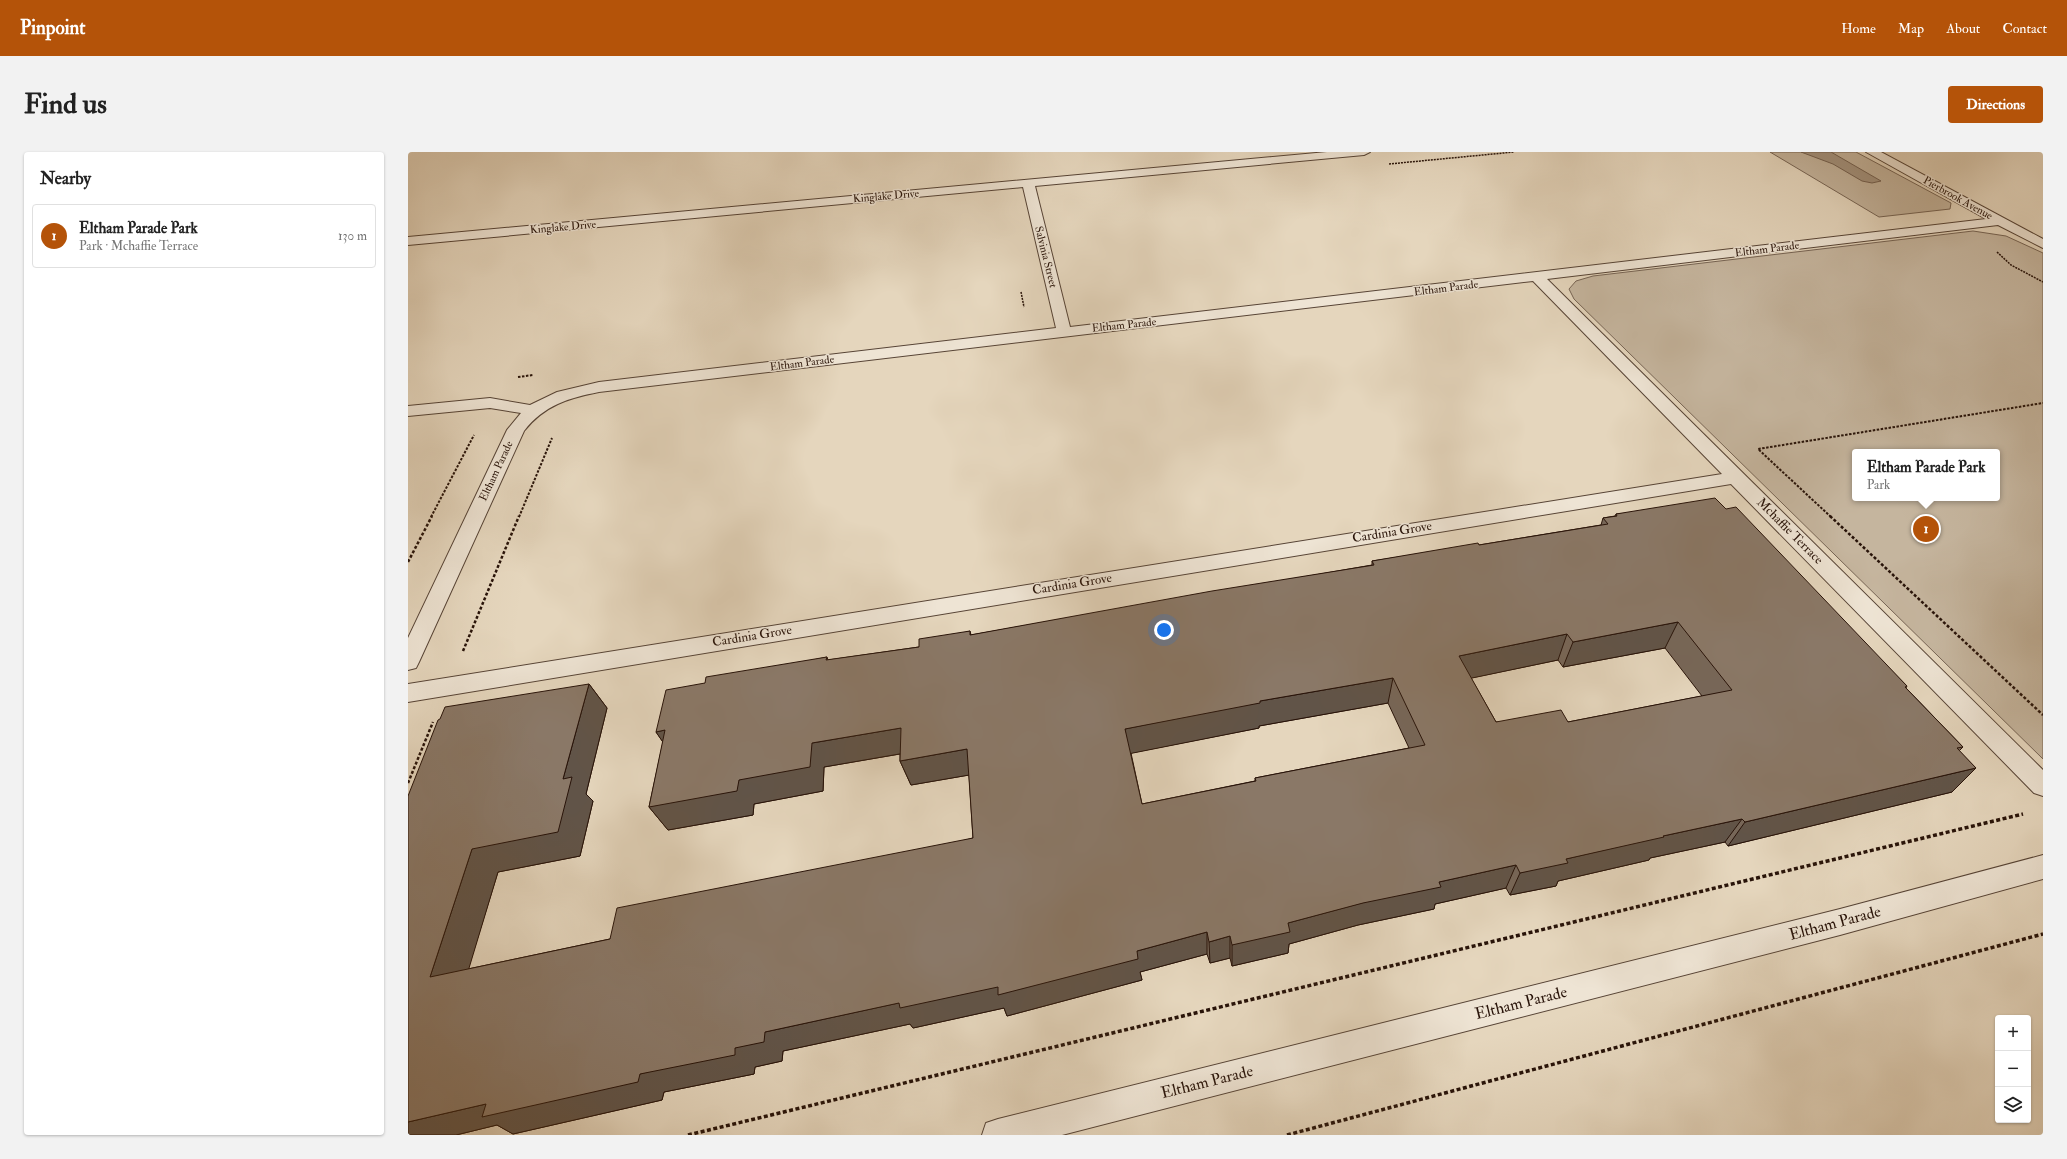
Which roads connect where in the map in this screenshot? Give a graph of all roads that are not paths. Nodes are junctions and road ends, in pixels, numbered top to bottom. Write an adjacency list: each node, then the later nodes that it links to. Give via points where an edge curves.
1 (1364, 152): 4 (street, Kinglake Drive)
2 (1872, 152): 6 (street, Pierbrook Avenue)
3 (1179, 156): 4 (street)
4 (1187, 169): 5 (street, Kinglake Drive)
5 (1028, 183): 7 (street, Kinglake Drive); 10 (street, Salvinia Street)
6 (1999, 221): 8 (street, Pierbrook Avenue); 9 (street, Eltham Parade)
7 (408, 241)
8 (2043, 244)
9 (1536, 276): 10 (street, Eltham Parade); 13 (street, Mchaffie Terrace)
10 (1064, 332): 11 (street, Eltham Parade, via 599,387 564,394 544,401)
11 (532, 410): 12 (street, via 490,403); 14 (street, Eltham Parade, via 516,430)
12 (408, 411)
13 (1737, 476): 15 (street, Cardinia Grove); 16 (street, Mchaffie Terrace)
14 (408, 662)
15 (408, 693)
16 (2043, 786)
17 (2043, 867): 18 (street, Eltham Parade, via 1840,922)
18 (998, 1135)

